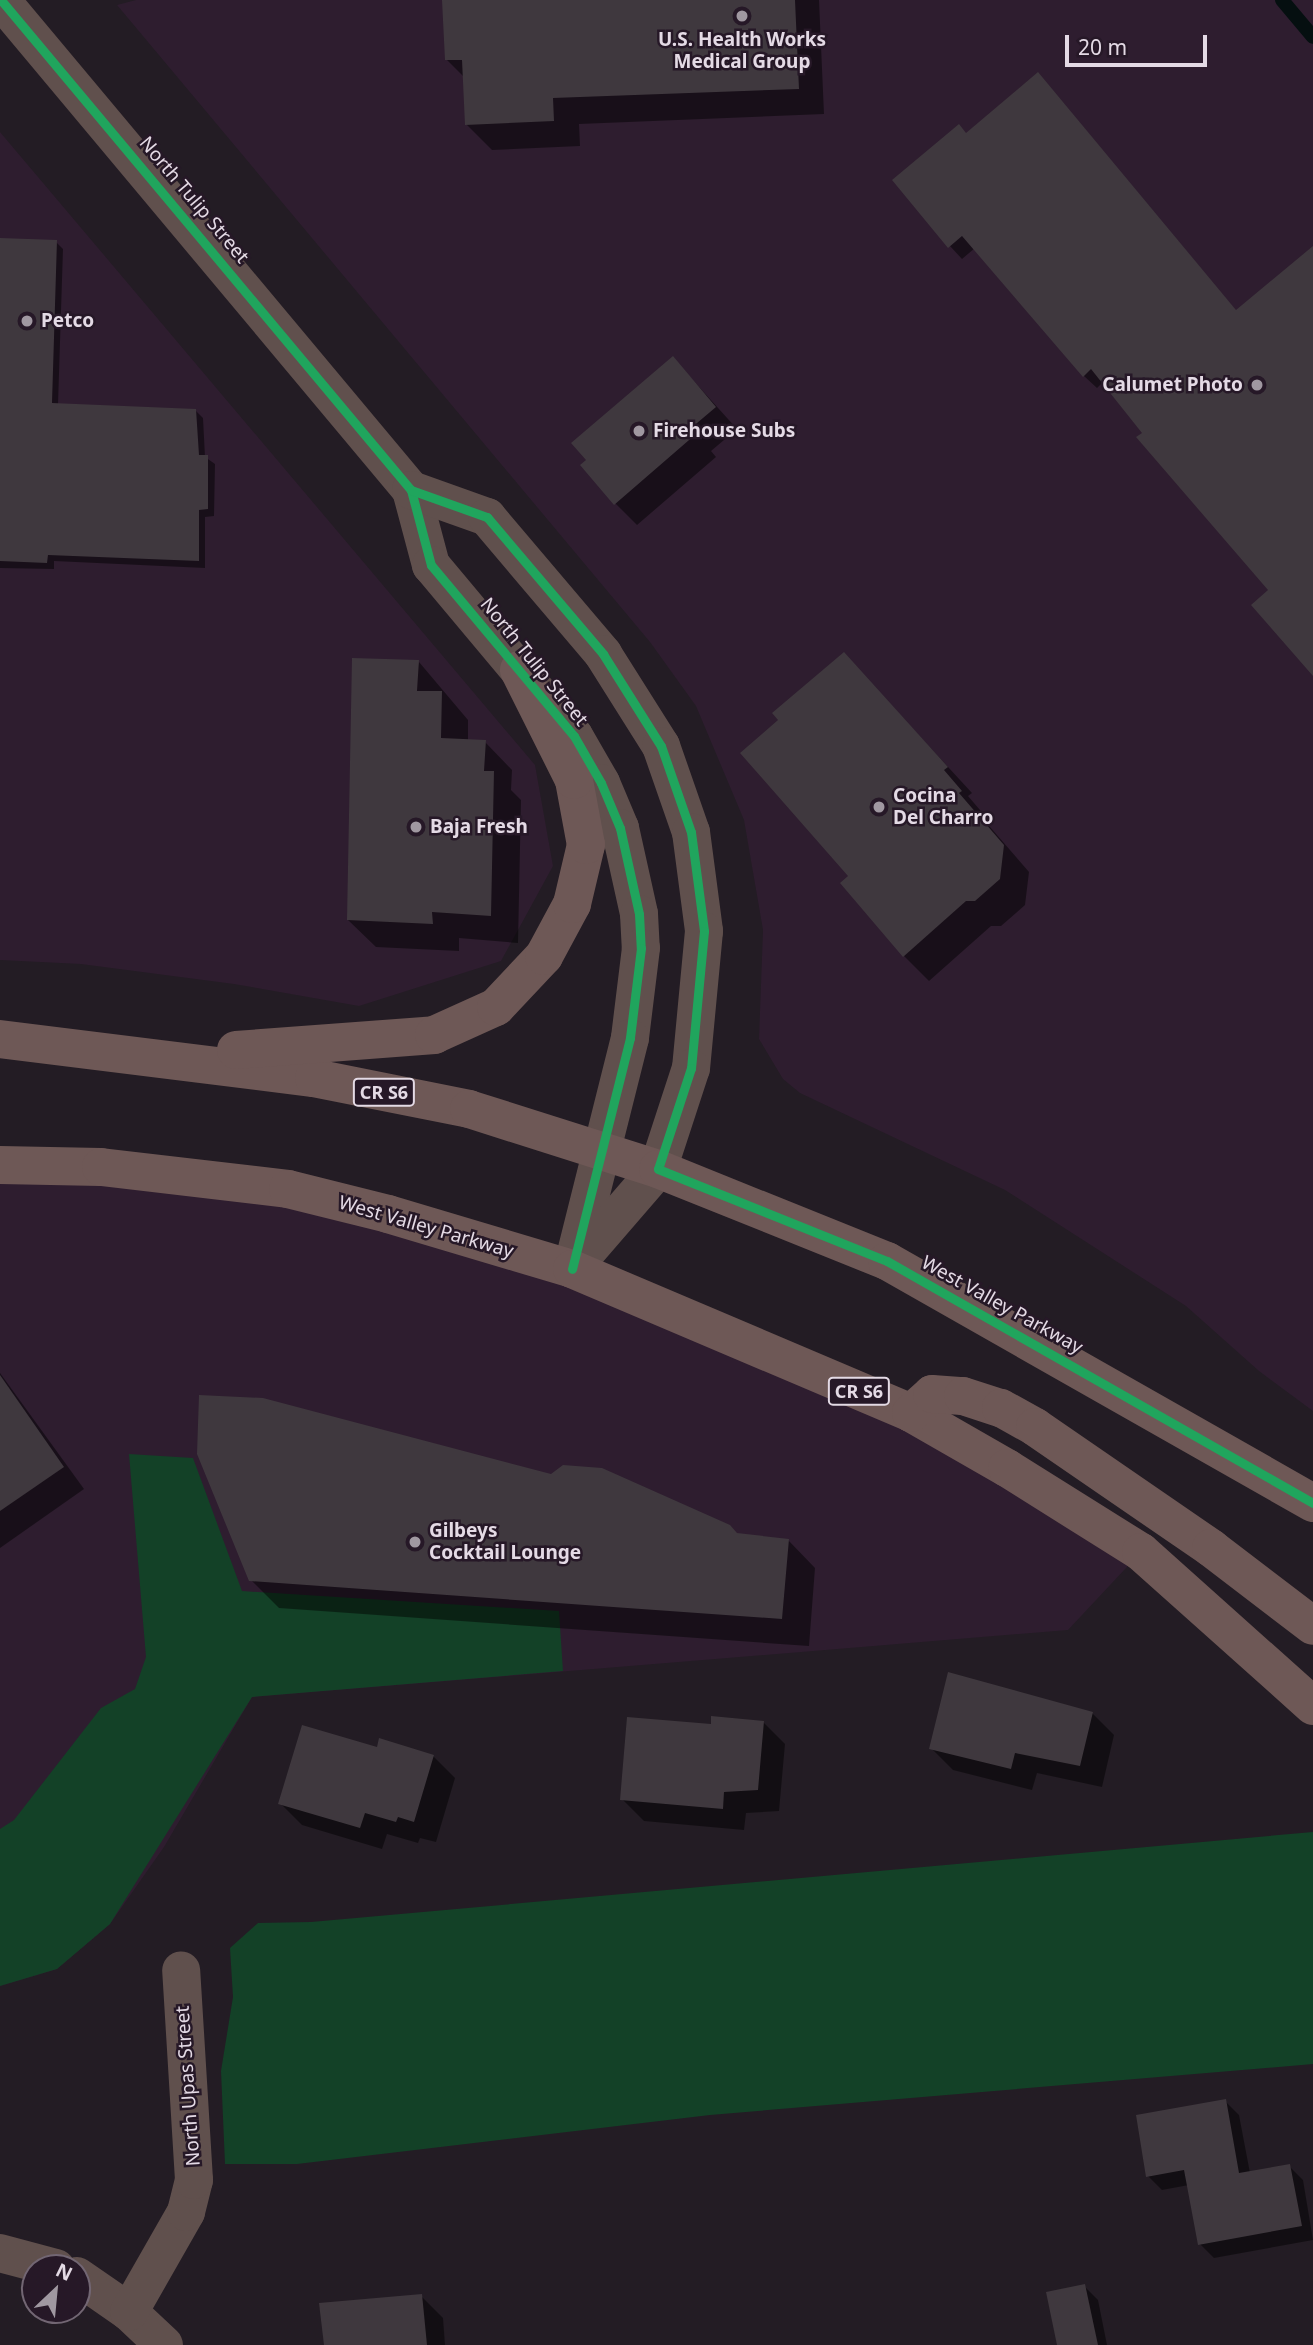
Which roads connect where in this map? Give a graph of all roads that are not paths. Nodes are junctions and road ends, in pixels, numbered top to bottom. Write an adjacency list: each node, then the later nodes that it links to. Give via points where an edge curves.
1 (3, 2): 2 (street, North Tulip Street)
2 (411, 490): 3 (street, North Tulip Street, via 431,565); 8 (street, via 487,517 603,654 661,746 691,832 704,931 691,1068)
3 (519, 670): 5 (main road, via 574,780 586,845 572,904 527,977 485,1014 434,1035); 6 (street, North Tulip Street, via 574,736 601,783 620,828 639,914 638,999)
4 (0, 1039): 5 (main road, West Valley Parkway / CR S6)
5 (164, 1056): 6 (main road, West Valley Parkway / CR S6, via 314,1077 469,1109)
6 (599, 1150): 8 (main road, West Valley Parkway / CR S6); 9 (street, North Tulip Street)
7 (0, 1165): 9 (main road, West Valley Parkway / CR S6, via 100,1167 288,1189)
8 (658, 1169): 9 (street); 11 (main road, West Valley Parkway / CR S6, via 887,1261)
9 (572, 1269): 10 (main road, West Valley Parkway / CR S6)
10 (911, 1413): 12 (main road, via 932,1394 963,1396 1001,1408 1211,1548); 13 (main road, West Valley Parkway / CR S6, via 1119,1535)
11 (1313, 1503)
12 (1313, 1626)
13 (1313, 1706)
14 (181, 1970): 18 (street, North Upas Street, via 194,2180 186,2212)
15 (0, 2253): 16 (street)
16 (21, 2259)
17 (91, 2286): 18 (street)
18 (130, 2312): 19 (street)
19 (164, 2345)

